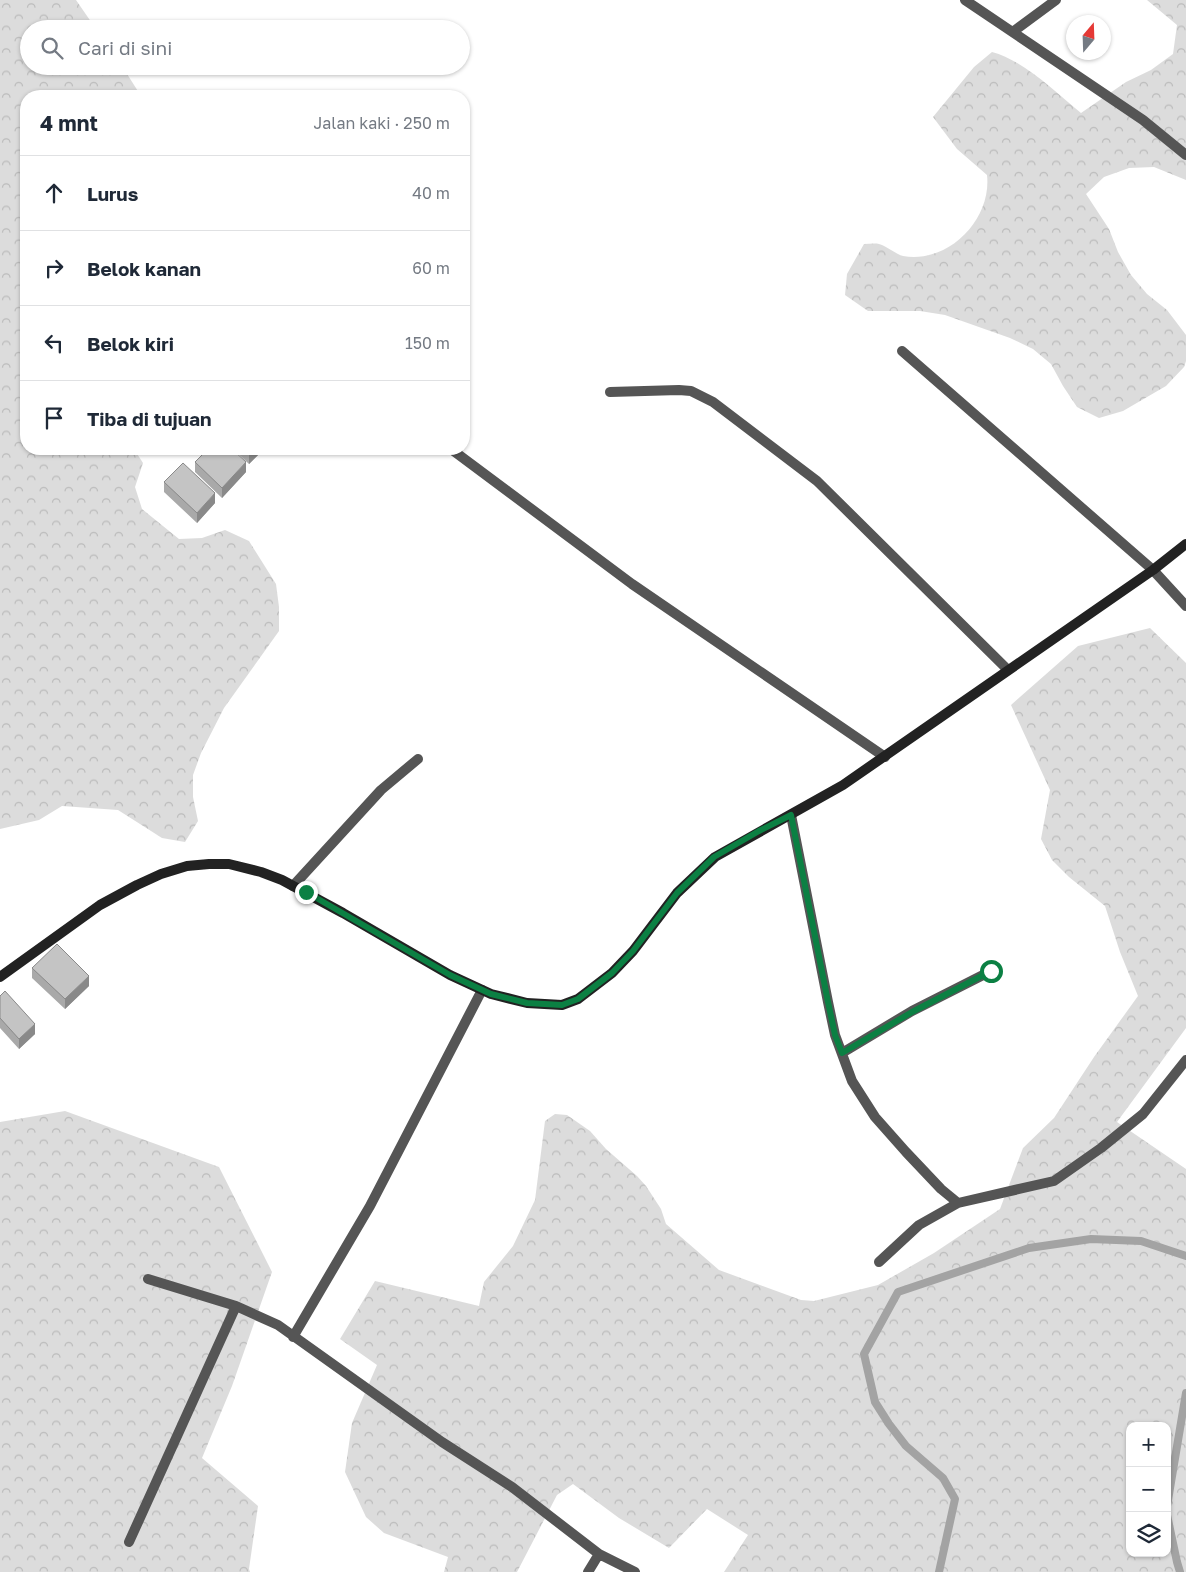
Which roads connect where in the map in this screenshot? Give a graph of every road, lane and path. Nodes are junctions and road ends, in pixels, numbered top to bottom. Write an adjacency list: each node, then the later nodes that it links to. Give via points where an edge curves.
1 (965, 0): 3 (street)
2 (1056, 0): 3 (street)
3 (1014, 31): 4 (street, via 1144,120)
4 (1186, 155)
5 (902, 351): 9 (street)
6 (610, 392): 11 (street, via 691,391 713,402 817,481)
7 (459, 455): 12 (street, via 632,584)
8 (1186, 544): 9 (main road)
9 (1153, 570): 10 (street); 11 (main road)
10 (1186, 606)
11 (1008, 670): 12 (main road)
12 (885, 757): 14 (main road)
13 (418, 759): 15 (street, via 381,790)
14 (791, 815): 18 (main road, via 714,857 677,893 612,973 578,999 562,1005 527,1003); 19 (street, via 835,1035)
15 (293, 886): 17 (main road, via 261,872 229,864 187,866 161,874 100,905); 18 (main road)
16 (991, 971): 19 (street)
17 (0, 978)
18 (482, 990): 25 (street, via 370,1206)
19 (842, 1053): 21 (street, via 852,1081 875,1116 925,1174)
20 (1186, 1060): 21 (street, via 1143,1114 1054,1180)
21 (958, 1203): 22 (street, via 919,1226)
22 (879, 1262)
23 (148, 1279): 24 (street)
24 (236, 1306): 25 (street, via 278,1325); 26 (street)
25 (293, 1337): 27 (street, via 512,1487)
26 (129, 1542)
27 (599, 1554): 28 (street); 29 (street)
28 (588, 1572)
29 (635, 1572)

